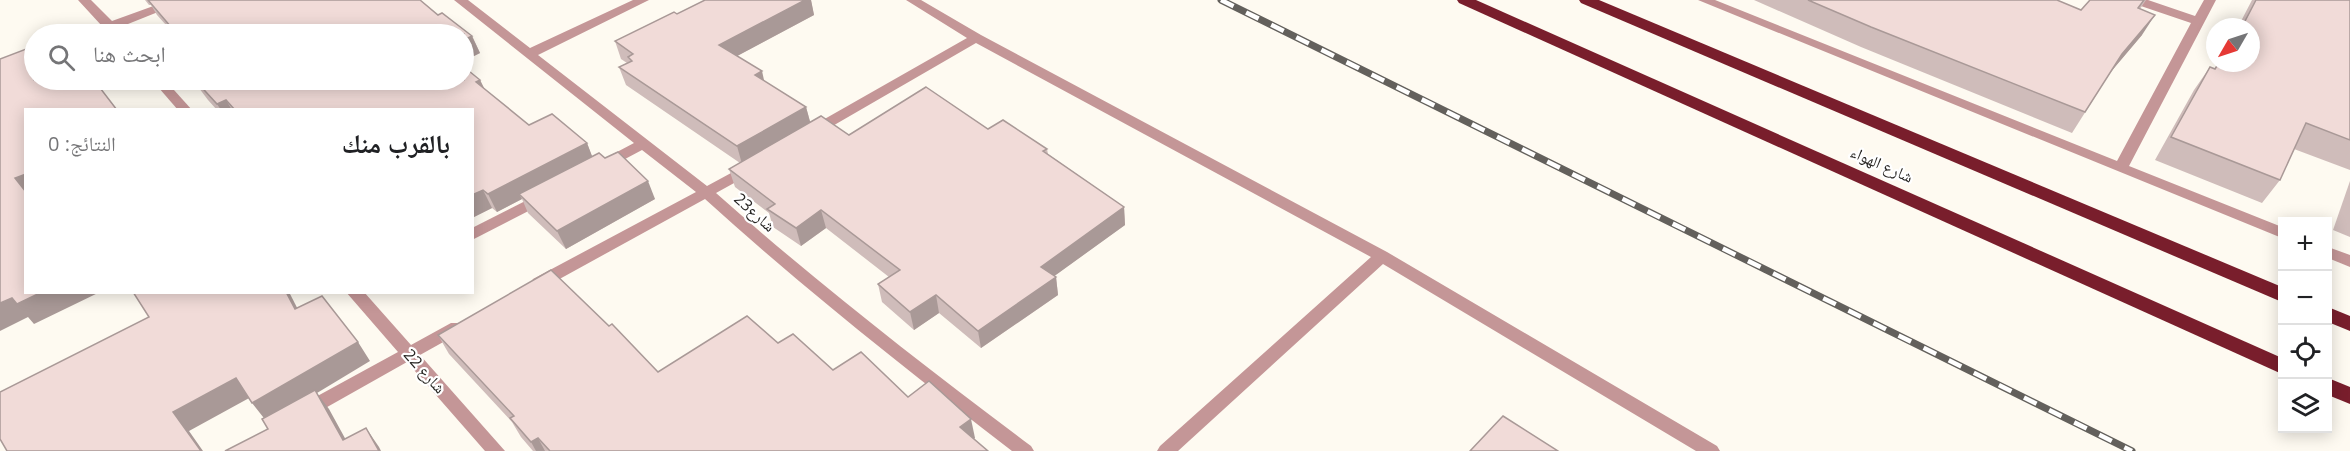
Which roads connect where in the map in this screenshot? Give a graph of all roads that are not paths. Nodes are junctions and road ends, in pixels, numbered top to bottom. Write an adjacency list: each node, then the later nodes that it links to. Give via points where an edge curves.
1 (84, 0): 12 (street)
2 (182, 0): 13 (street)
3 (460, 0): 15 (street, شارع23)
4 (643, 0): 15 (street)
5 (912, 0): 14 (street)
6 (1464, 0): 37 (highway, شارع الهواء)
7 (1586, 0): 31 (highway)
8 (1704, 0): 21 (street)
9 (2136, 0): 11 (street)
10 (2210, 0): 11 (street)
11 (2197, 21): 21 (street)
12 (107, 24)
13 (129, 24)
14 (976, 38): 18 (street); 28 (street)
15 (529, 54): 19 (street, شارع23)
16 (167, 90): 17 (street)
17 (184, 108)
18 (800, 139)
19 (644, 143): 22 (street); 24 (street, شارع23)
20 (759, 163): 24 (street)
21 (2121, 167): 25 (street)
22 (596, 169)
23 (558, 189): 26 (street)
24 (707, 193): 30 (street); 42 (street, شارع23, via 883,342)
25 (2278, 231)
26 (474, 234)
27 (2332, 254): 29 (street)
28 (1382, 255): 43 (street); 44 (street)
29 (2350, 261)
30 (523, 291)
31 (2278, 293)
32 (359, 294): 36 (street, شارع 22)
33 (2332, 316): 35 (highway)
34 (471, 319): 36 (street)
35 (2350, 324)
36 (409, 353): 40 (street); 41 (street, شارع 22)
37 (2278, 364)
38 (2332, 388): 39 (highway)
39 (2350, 396)
40 (296, 416)
41 (496, 451)
42 (1025, 451)
43 (1166, 451)
44 (1711, 451)

